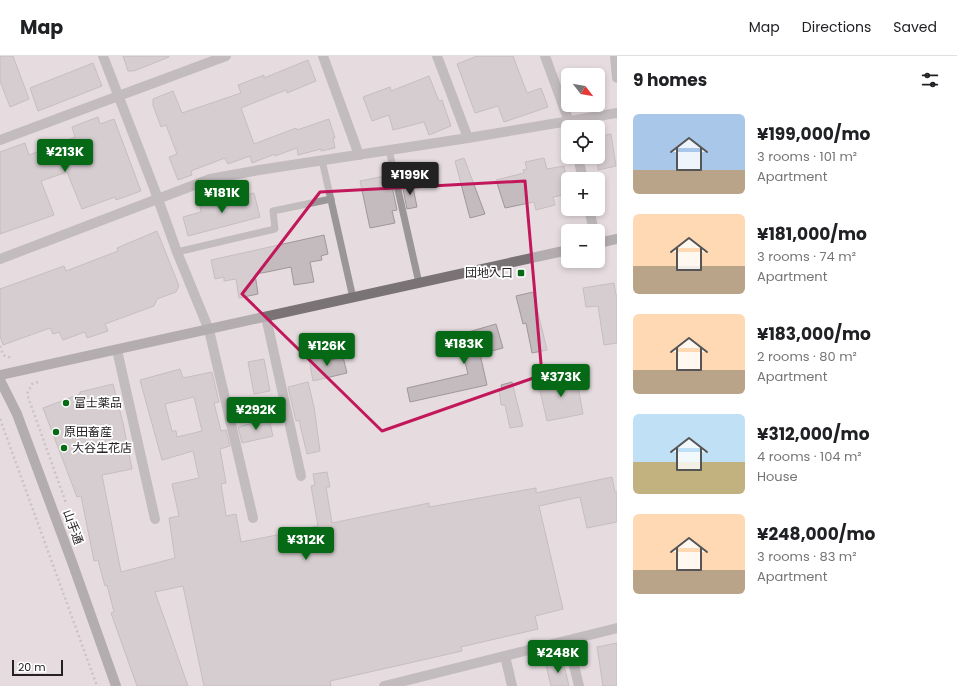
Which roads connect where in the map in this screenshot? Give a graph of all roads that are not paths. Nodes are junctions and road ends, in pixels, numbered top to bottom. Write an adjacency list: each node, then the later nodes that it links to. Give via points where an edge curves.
1 (103, 56): 8 (street)
2 (226, 56): 8 (street)
3 (323, 56): 16 (street)
4 (437, 56): 13 (street)
5 (546, 56): 10 (street)
6 (615, 56): 7 (street)
7 (617, 78)
8 (118, 96): 14 (street); 18 (street)
9 (617, 113): 11 (street)
10 (569, 120)
11 (587, 120)
12 (561, 125): 13 (street)
13 (468, 138): 15 (street)
14 (0, 140)
15 (389, 150): 16 (street); 25 (lane)
16 (359, 155): 17 (street)
17 (322, 160): 18 (street, via 210,179); 19 (lane)
18 (158, 198): 22 (street); 24 (street)
19 (331, 199): 22 (lane, via 273,211 275,229); 26 (lane)
20 (617, 239): 21 (street)
21 (605, 242)
22 (177, 252): 28 (street)
23 (561, 252): 25 (street)
24 (0, 259)
25 (419, 283): 26 (street)
26 (353, 298): 27 (street)
27 (266, 317): 28 (street); 32 (street)
28 (209, 330): 29 (street); 33 (street)
29 (117, 350): 30 (street); 34 (street)
30 (0, 375)
31 (0, 380): 39 (street, 山手通, via 20,422)
32 (301, 476)
33 (253, 518)
34 (155, 519)
35 (617, 628): 36 (street)
36 (568, 641): 37 (street); 42 (street)
37 (505, 656): 38 (street); 41 (street)
38 (407, 683): 40 (street)
39 (116, 686)
40 (384, 686)
41 (512, 686)
42 (579, 686)

